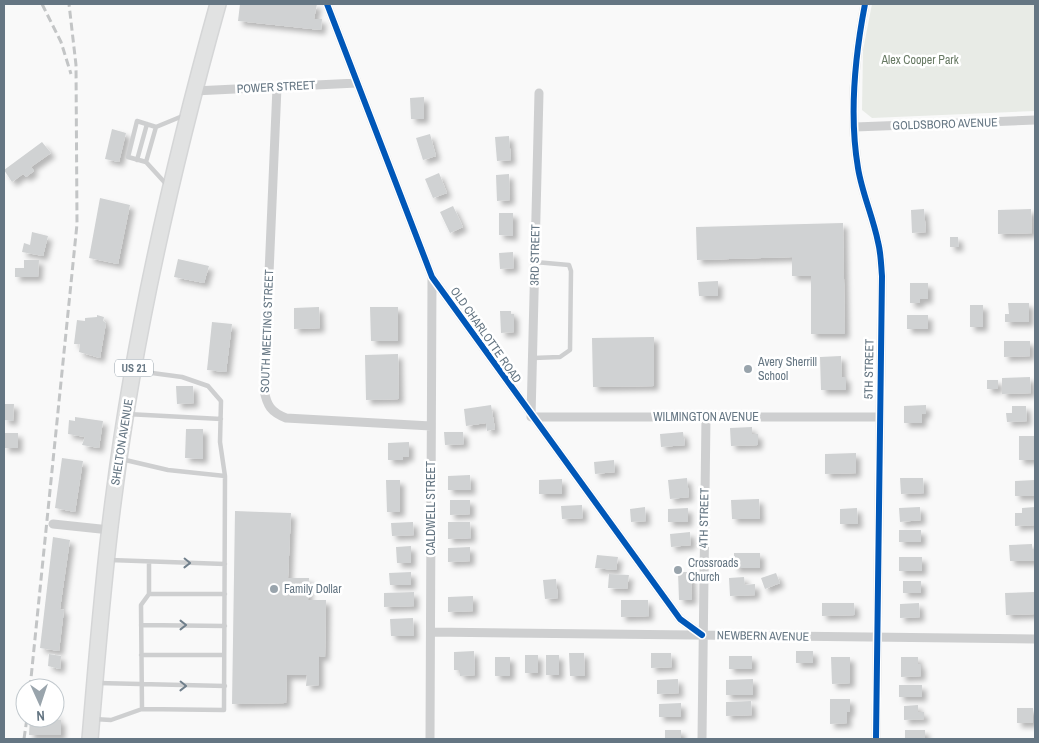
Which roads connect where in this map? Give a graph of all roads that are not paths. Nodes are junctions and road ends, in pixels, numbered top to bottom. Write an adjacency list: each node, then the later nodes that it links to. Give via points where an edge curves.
1 (218, 4): 6 (main road, SHELTON AVENUE / US 21)
2 (327, 4): 4 (street, OLD CHARLOTTE ROAD)
3 (865, 4): 12 (street, 5TH STREET, via 859,33)
4 (357, 83): 5 (street, POWER STREET); 17 (street, OLD CHARLOTTE ROAD)
5 (277, 87): 6 (street, POWER STREET); 25 (street, SOUTH MEETING STREET, via 266,403 274,413 286,418)
6 (194, 91): 8 (main road, SHELTON AVENUE / US 21)
7 (538, 93): 16 (street, 3RD STREET)
8 (188, 114): 11 (lane); 15 (main road, SHELTON AVENUE / US 21)
9 (1035, 120): 12 (street, GOLDSBORO AVENUE)
10 (147, 124): 11 (lane); 13 (lane); 13 (lane, via 137,121 128,157)
11 (156, 127): 14 (lane)
12 (855, 127): 23 (street, 5TH STREET, via 858,167 878,242 882,276)
13 (137, 160): 14 (lane)
14 (146, 162): 15 (lane)
15 (171, 188): 19 (main road, SHELTON AVENUE / US 21)
16 (535, 262): 18 (street, 3RD STREET); 18 (lane, via 569,265 570,350 560,357)
17 (432, 277): 22 (street, OLD CHARLOTTE ROAD); 25 (street, CALDWELL STREET)
18 (533, 358): 22 (street, 3RD STREET)
19 (133, 371): 20 (main road, SHELTON AVENUE / US 21); 24 (lane, via 182,377 208,386 221,401)
20 (126, 414): 24 (lane); 26 (main road, SHELTON AVENUE / US 21)
21 (706, 416): 22 (street, WILMINGTON AVENUE); 23 (street, WILMINGTON AVENUE); 38 (street, 4TH STREET)
22 (531, 417): 38 (street, OLD CHARLOTTE ROAD, via 680,619)
23 (880, 417): 39 (street, 5TH STREET)
24 (221, 419): 27 (lane, via 220,442)
25 (431, 426): 37 (street, CALDWELL STREET)
26 (119, 458): 27 (lane, via 168,470); 29 (main road, SHELTON AVENUE / US 21)
27 (225, 476): 32 (lane)
28 (53, 524): 29 (street)
29 (110, 530): 30 (main road, SHELTON AVENUE / US 21)
30 (106, 559): 31 (lane); 43 (main road, SHELTON AVENUE / US 21)
31 (149, 563): 32 (lane, one-way to 32); 33 (lane)
32 (225, 564): 34 (lane)
33 (149, 594): 34 (lane); 35 (lane, via 141,605)
34 (225, 594): 36 (lane)
35 (141, 625): 36 (lane, one-way to 36); 41 (lane)
36 (224, 626): 42 (lane)
37 (431, 632): 38 (street, NEWBERN AVENUE); 49 (street, CALDWELL STREET)
38 (702, 635): 39 (street, NEWBERN AVENUE); 50 (street, 4TH STREET)
39 (878, 637): 40 (street, NEWBERN AVENUE); 51 (street, 5TH STREET)
40 (1035, 639)
41 (141, 655): 42 (lane); 44 (lane)
42 (224, 655): 45 (lane)
43 (95, 683): 44 (lane); 47 (main road, SHELTON AVENUE / US 21)
44 (141, 685): 45 (lane, one-way to 45); 46 (lane)
45 (224, 686): 46 (lane, via 224,710)
46 (142, 709): 47 (lane, via 111,720)
47 (92, 719): 48 (main road, SHELTON AVENUE / US 21)
48 (90, 739)
49 (430, 739)
50 (702, 739)
51 (876, 739)

